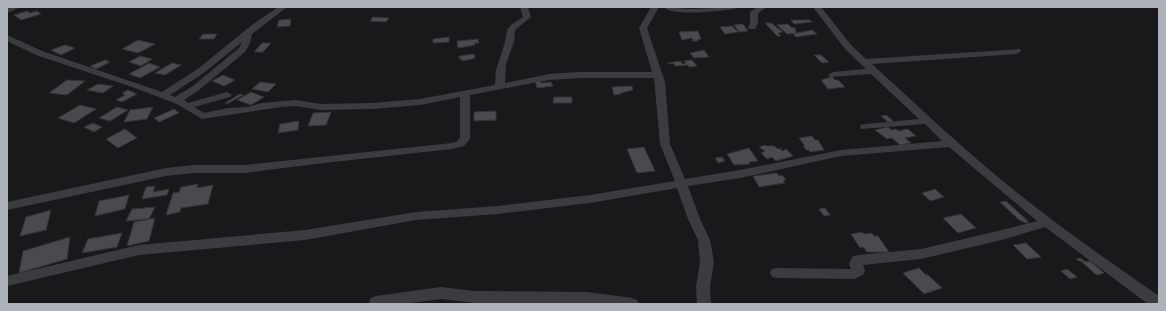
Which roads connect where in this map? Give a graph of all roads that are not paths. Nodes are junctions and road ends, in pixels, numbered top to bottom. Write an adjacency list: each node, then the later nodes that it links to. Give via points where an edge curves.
1 (17, 7): 9 (street)
2 (283, 7): 11 (street)
3 (524, 7): 18 (street, via 527,17 511,30 510,43 504,54 501,69)
4 (655, 7): 16 (street, via 643,28)
5 (667, 7): 6 (street, via 691,11)
6 (734, 7)
7 (762, 7): 10 (street, via 754,12)
8 (817, 7): 14 (street, via 836,34)
9 (7, 11)
10 (752, 27)
11 (248, 33): 21 (street, via 207,67); 22 (street, via 242,50 196,88)
12 (7, 38): 21 (street, via 39,53)
13 (1017, 51): 14 (street)
14 (863, 62): 15 (street)
15 (873, 72): 17 (street); 24 (street)
16 (658, 75): 18 (street, via 549,77); 27 (street, via 665,144)
17 (833, 75)
18 (500, 86): 19 (street)
19 (465, 93): 23 (street, via 428,101 372,106 321,107 296,103 268,105 206,116); 28 (street, via 465,139 460,144 452,146 322,159 245,170 194,169 166,172)
20 (227, 95): 23 (street)
21 (162, 96): 22 (street)
22 (175, 101): 23 (street)
23 (186, 106)
24 (927, 121): 25 (street); 26 (street)
25 (865, 127)
26 (951, 142): 27 (street, via 841,152 740,174); 29 (street)
27 (682, 183): 31 (street, via 590,199 498,210 416,216 304,235 139,250); 34 (street, via 706,249)
28 (7, 206)
29 (1047, 222): 30 (street, via 921,254 858,260 858,271 854,274); 35 (street)
30 (777, 273)
31 (7, 281)
32 (376, 302): 33 (street, via 441,293 475,297 594,299)
33 (632, 304)
34 (704, 304)
35 (1159, 304)

